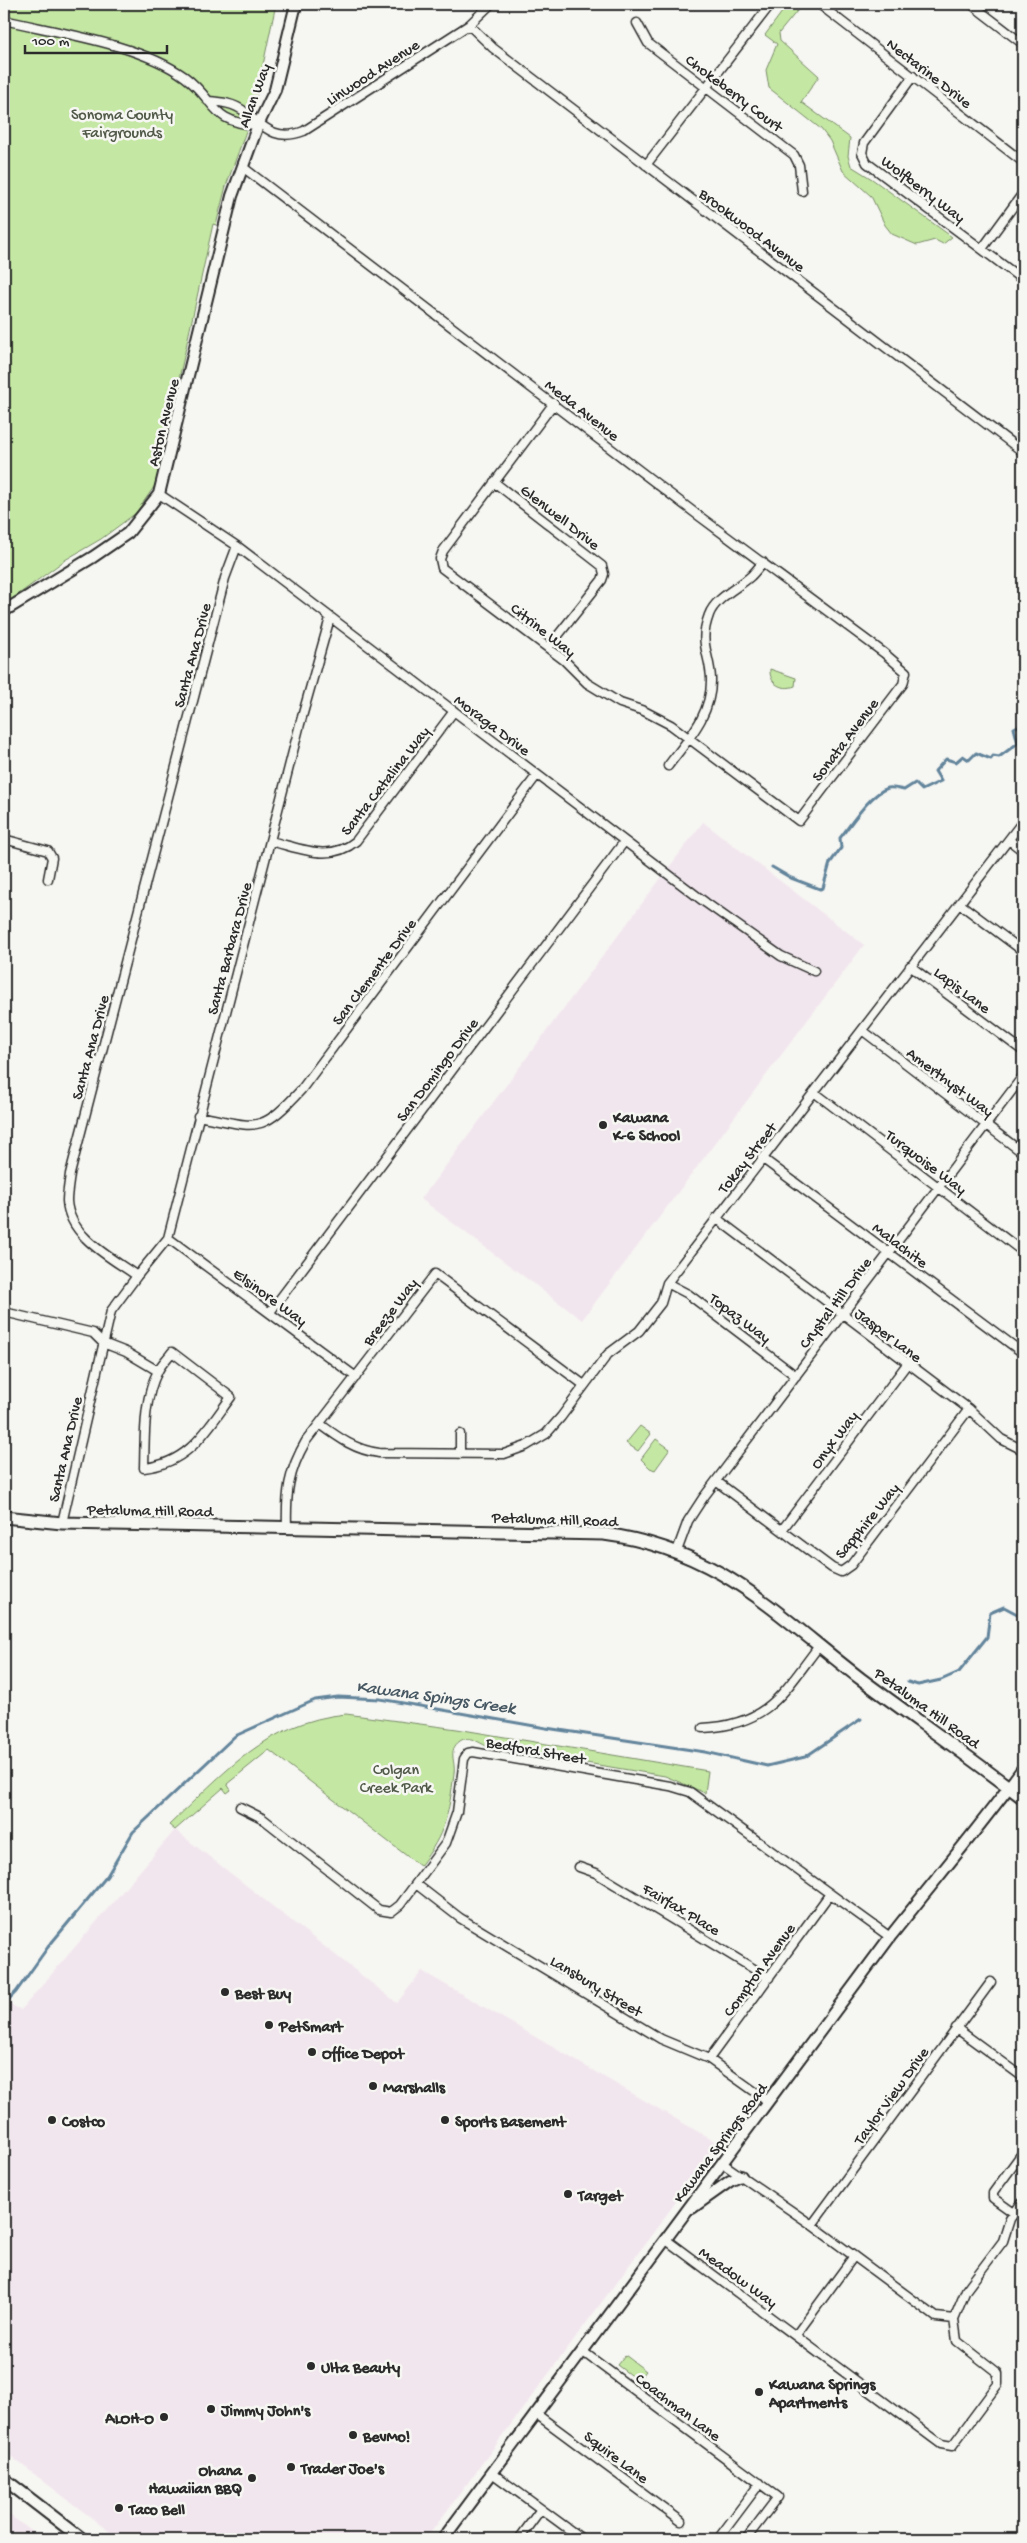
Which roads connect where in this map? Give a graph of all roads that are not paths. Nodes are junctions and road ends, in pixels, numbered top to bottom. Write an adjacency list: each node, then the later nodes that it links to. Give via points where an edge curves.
1 (296, 4): 13 (street, Allan Way, via 275,90)
2 (491, 4): 8 (street, Linwood Avenue)
3 (771, 4): 11 (street)
4 (819, 4): 10 (street, Nectarine Drive)
5 (971, 4): 9 (street)
6 (4, 20): 12 (street, Linwood Avenue, via 112,45 146,58 186,78)
7 (637, 22): 11 (street, Chokeberry Court, via 648,43)
8 (469, 25): 13 (street, Linwood Avenue, via 304,131 286,135); 15 (street, Brookwood Avenue, via 493,48)
9 (1023, 44)
10 (913, 76): 14 (street, Nectarine Drive); 19 (street, Wolfberry Way, via 864,143 862,153 867,163)
11 (706, 87): 15 (street); 17 (street, Chokeberry Court, via 794,155 799,165)
12 (208, 101): 13 (street, Linwood Avenue, via 225,102 241,110); 13 (street, Linwood Avenue, via 220,116 240,124)
13 (258, 125): 16 (street, Allan Way)
14 (1023, 162)
15 (646, 165): 22 (street, Brookwood Avenue)
16 (244, 168): 21 (street, Meda Avenue); 24 (street, Aston Avenue, via 232,196)
17 (802, 190)
18 (1023, 193): 19 (street)
19 (982, 249): 20 (street, Wolfberry Way)
20 (1023, 280)
21 (554, 403): 23 (street, Citrine Way); 26 (street, Meda Avenue)
22 (1023, 452)
23 (494, 482): 29 (street, Citrine Way, via 443,551 440,559 442,568); 29 (street, Glenwell Drive, via 602,566 602,580)
24 (159, 494): 25 (street, Moraga Drive); 27 (street, Aston Avenue, via 128,532)
25 (237, 546): 28 (street, Moraga Drive); 60 (street, Santa Ana Drive, via 225,578 70,1174 67,1203 74,1223 89,1241)
26 (763, 562): 30 (street, Meda Avenue); 32 (street, via 709,613 704,645 711,678 708,706)
27 (4, 611)
28 (330, 618): 31 (street, Moraga Drive); 39 (street, Santa Barbara Drive)
29 (548, 648): 32 (street, Citrine Way, via 587,683 620,703 659,718)
30 (906, 672): 35 (street, Sonata Avenue, via 903,684)
31 (454, 711): 34 (street, Moraga Drive); 39 (street, Santa Catalina Way, via 346,850 334,854 318,853)
32 (688, 739): 33 (street); 35 (street, Citrine Way)
33 (668, 766)
34 (537, 775): 40 (street, Moraga Drive); 51 (street, San Clemente Drive, via 285,1108 268,1122 248,1126)
35 (799, 821)
36 (1023, 821): 38 (street, Tokay Street)
37 (4, 839): 42 (street, via 48,851 52,858)
38 (1009, 840): 41 (street); 43 (street, Tokay Street)
39 (270, 841): 51 (street, Santa Barbara Drive)
40 (624, 842): 46 (street, Moraga Drive, via 766,947); 63 (street, San Domingo Drive)
41 (1023, 851)
42 (48, 879)
43 (960, 904): 44 (street); 45 (street, Tokay Street)
44 (1023, 951)
45 (910, 966): 47 (street, Tokay Street); 48 (street, Lapis Lane)
46 (814, 971)
47 (862, 1030): 50 (street, Tokay Street); 52 (street, Amerthyst Way)
48 (1023, 1051)
49 (1023, 1076): 52 (street, Crystal Hill Drive)
50 (814, 1092): 54 (street, Tokay Street); 55 (street, Turquoise Way)
51 (198, 1116): 57 (street, Santa Barbara Drive)
52 (986, 1125): 53 (street, Amerthyst Way); 55 (street, Crystal Hill Drive)
53 (1023, 1153)
54 (762, 1158): 56 (street, Tokay Street); 58 (street, Malachite)
55 (939, 1188): 58 (street, Crystal Hill Drive); 59 (street, Turquoise Way)
56 (716, 1218): 61 (street, Tokay Street); 64 (street, Jasper Lane)
57 (168, 1238): 60 (street, Santa Barbara Drive); 63 (street, Elsinore Way)
58 (889, 1252): 64 (street, Crystal Hill Drive); 66 (street, Malachite)
59 (1023, 1252)
60 (137, 1276): 65 (street, Santa Ana Drive, via 111,1311)
61 (667, 1283): 69 (street, Topaz Way, via 688,1294); 71 (street, Tokay Street, via 661,1303 650,1318 639,1331 608,1354)
62 (4, 1312): 65 (street, via 93,1333)
63 (270, 1312): 70 (street, Elsinore Way)
64 (842, 1315): 67 (street, Jasper Lane); 69 (street, Crystal Hill Drive)
65 (103, 1344): 68 (street, via 126,1352); 79 (street, Santa Ana Drive)
66 (1023, 1353)
67 (907, 1364): 72 (street, Jasper Lane); 81 (street, Onyx Way)
68 (158, 1371): 68 (street, via 145,1423 144,1468 162,1466 182,1456 199,1440 231,1397 172,1352)
69 (796, 1376): 77 (street, Crystal Hill Drive)
70 (356, 1377): 71 (street, Breeze Way, via 434,1274); 73 (street, Breeze Way)
71 (584, 1385): 76 (street, Tokay Street, via 546,1434 526,1446 504,1454)
72 (969, 1410): 75 (street, Jasper Lane, via 1002,1439); 81 (street, Sapphire Way, via 847,1569 841,1572 832,1568)
73 (320, 1424): 76 (street, Tokay Street, via 364,1451); 80 (street, Breeze Way, via 306,1441 288,1480)
74 (460, 1434): 76 (street)
75 (1023, 1450)
76 (460, 1454)
77 (716, 1481): 81 (street, Sapphire Way); 82 (street, Crystal Hill Drive, via 688,1521)
78 (4, 1517): 79 (main road, Petaluma Hill Road)
79 (62, 1523): 80 (main road, Petaluma Hill Road)
80 (287, 1528): 82 (main road, Petaluma Hill Road, via 604,1534 628,1537)
81 (782, 1530)
82 (677, 1551): 83 (main road, Petaluma Hill Road, via 742,1586)
83 (819, 1646): 84 (street, via 776,1702 761,1714 726,1727); 86 (main road, Petaluma Hill Road)
84 (704, 1728)
85 (1023, 1768): 86 (street, Kawana Springs Road)
86 (1009, 1787): 87 (main road, Petaluma Hill Road); 92 (street, Kawana Springs Road, via 968,1843 943,1869)
87 (1023, 1798)
88 (240, 1806): 90 (street, Bedford Street, via 262,1818 379,1910 391,1912)
89 (579, 1867): 93 (street, Fairfax Place, via 596,1873)
90 (416, 1884): 91 (street, Bedford Street, via 446,1843 453,1827 464,1759 474,1752 690,1792); 96 (street, Lansbury Street, via 460,1918 644,2029)
91 (829, 1895): 92 (street, Bedford Street); 93 (street, Compton Avenue)
92 (890, 1937): 98 (street, Kawana Springs Road)
93 (769, 1978): 96 (street, Compton Avenue)
94 (991, 1982): 95 (street, Taylor View Drive)
95 (956, 2028): 97 (street); 105 (street, Taylor View Drive)
96 (709, 2059): 98 (street, Lansbury Street)
97 (1023, 2077)
98 (768, 2101): 100 (street, Kawana Springs Road)
99 (1023, 2152): 103 (street, via 993,2193 993,2198)
100 (722, 2163): 101 (street); 104 (street, Kawana Springs Road)
101 (741, 2176): 104 (street); 105 (street)
102 (1023, 2201): 103 (street)
103 (1014, 2213): 108 (street, via 1003,2241 966,2290)
104 (684, 2215): 106 (street, Kawana Springs Road)
105 (812, 2225): 107 (street)
106 (665, 2239): 109 (street, Meadow Way); 110 (street, Kawana Springs Road)
107 (854, 2256): 108 (street, via 936,2317); 109 (street)
108 (954, 2320): 109 (street, Meadow Way, via 957,2340 998,2373 998,2384 952,2446 941,2444)
109 (796, 2335)
110 (582, 2350): 111 (street, Kawana Springs Road); 114 (street, Coachman Lane)
111 (536, 2413): 112 (street, Kawana Springs Road); 116 (street, Squire Lane)
112 (492, 2473): 115 (street); 118 (street, Kawana Springs Road)
113 (4, 2479): 117 (main road)
114 (760, 2483): 121 (street); 122 (street, Coachman Lane, via 778,2496)
115 (541, 2509): 119 (street); 120 (street)
116 (682, 2521)
117 (82, 2539)
118 (443, 2539)
119 (519, 2539)
120 (582, 2539)
121 (718, 2539)
122 (746, 2539)

